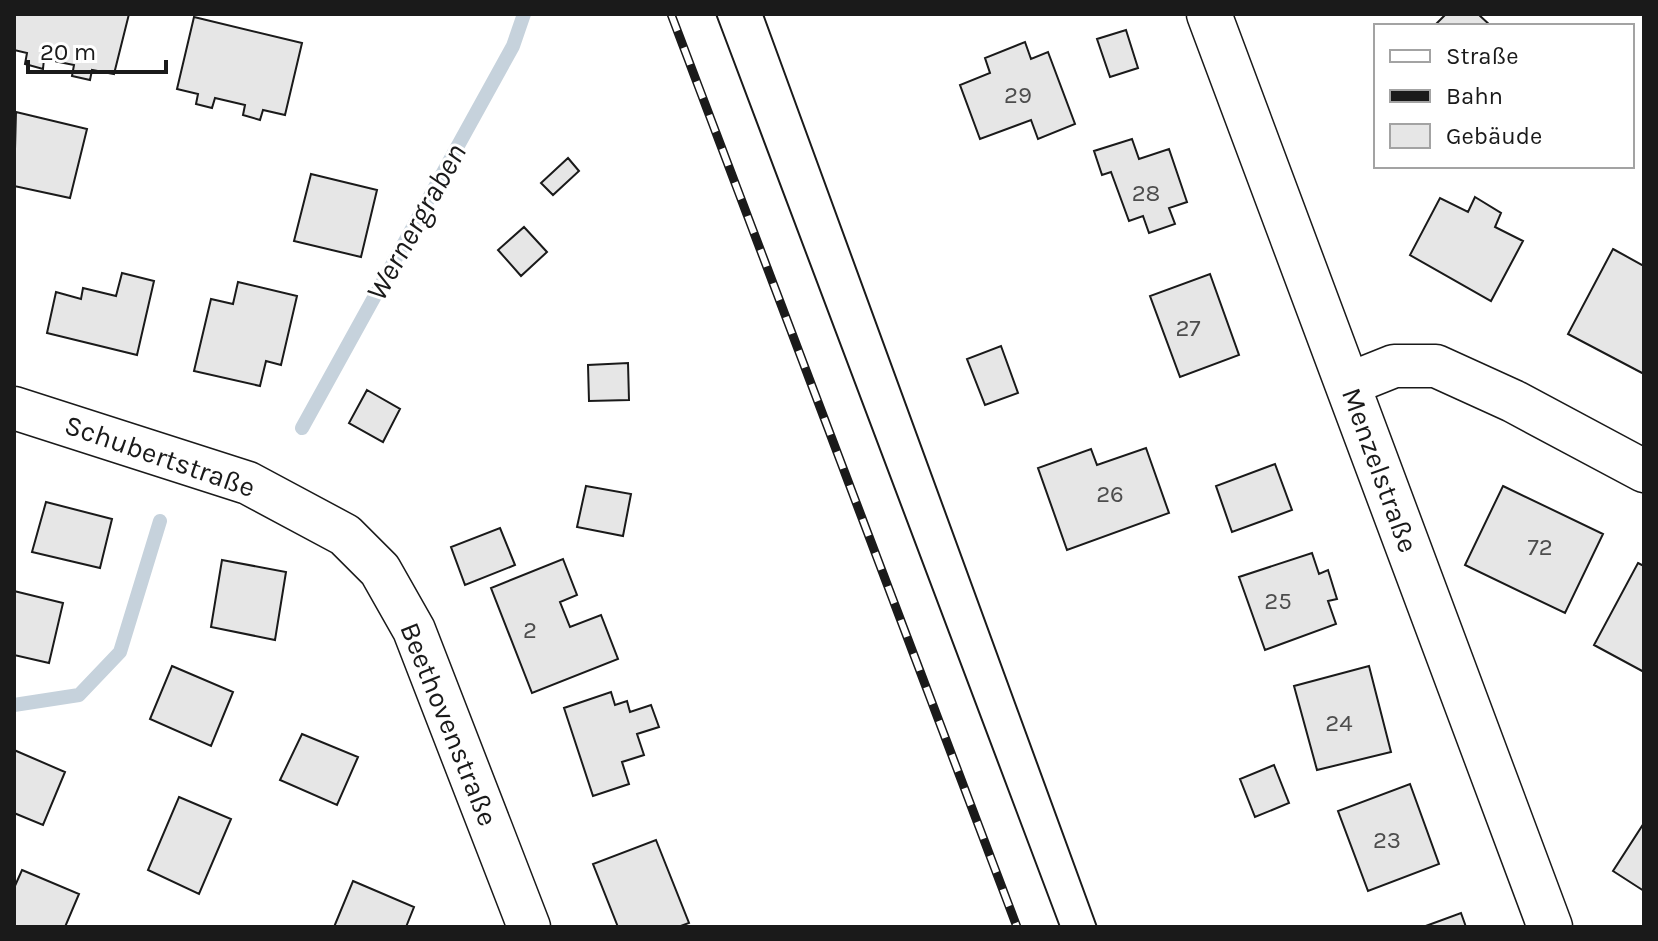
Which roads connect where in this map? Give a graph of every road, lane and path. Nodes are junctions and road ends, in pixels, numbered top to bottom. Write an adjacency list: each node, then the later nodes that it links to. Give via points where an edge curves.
1 (1209, 14): 2 (street, Menzelstraße)
2 (1349, 384): 4 (street, via 1394,366 1436,366); 7 (street, Menzelstraße)
3 (14, 408): 5 (street, Schubertstraße, via 248,483)
4 (1644, 471)
5 (345, 535): 6 (street, Beethovenstraße, via 380,570 414,630)
6 (529, 927)
7 (1550, 927)

